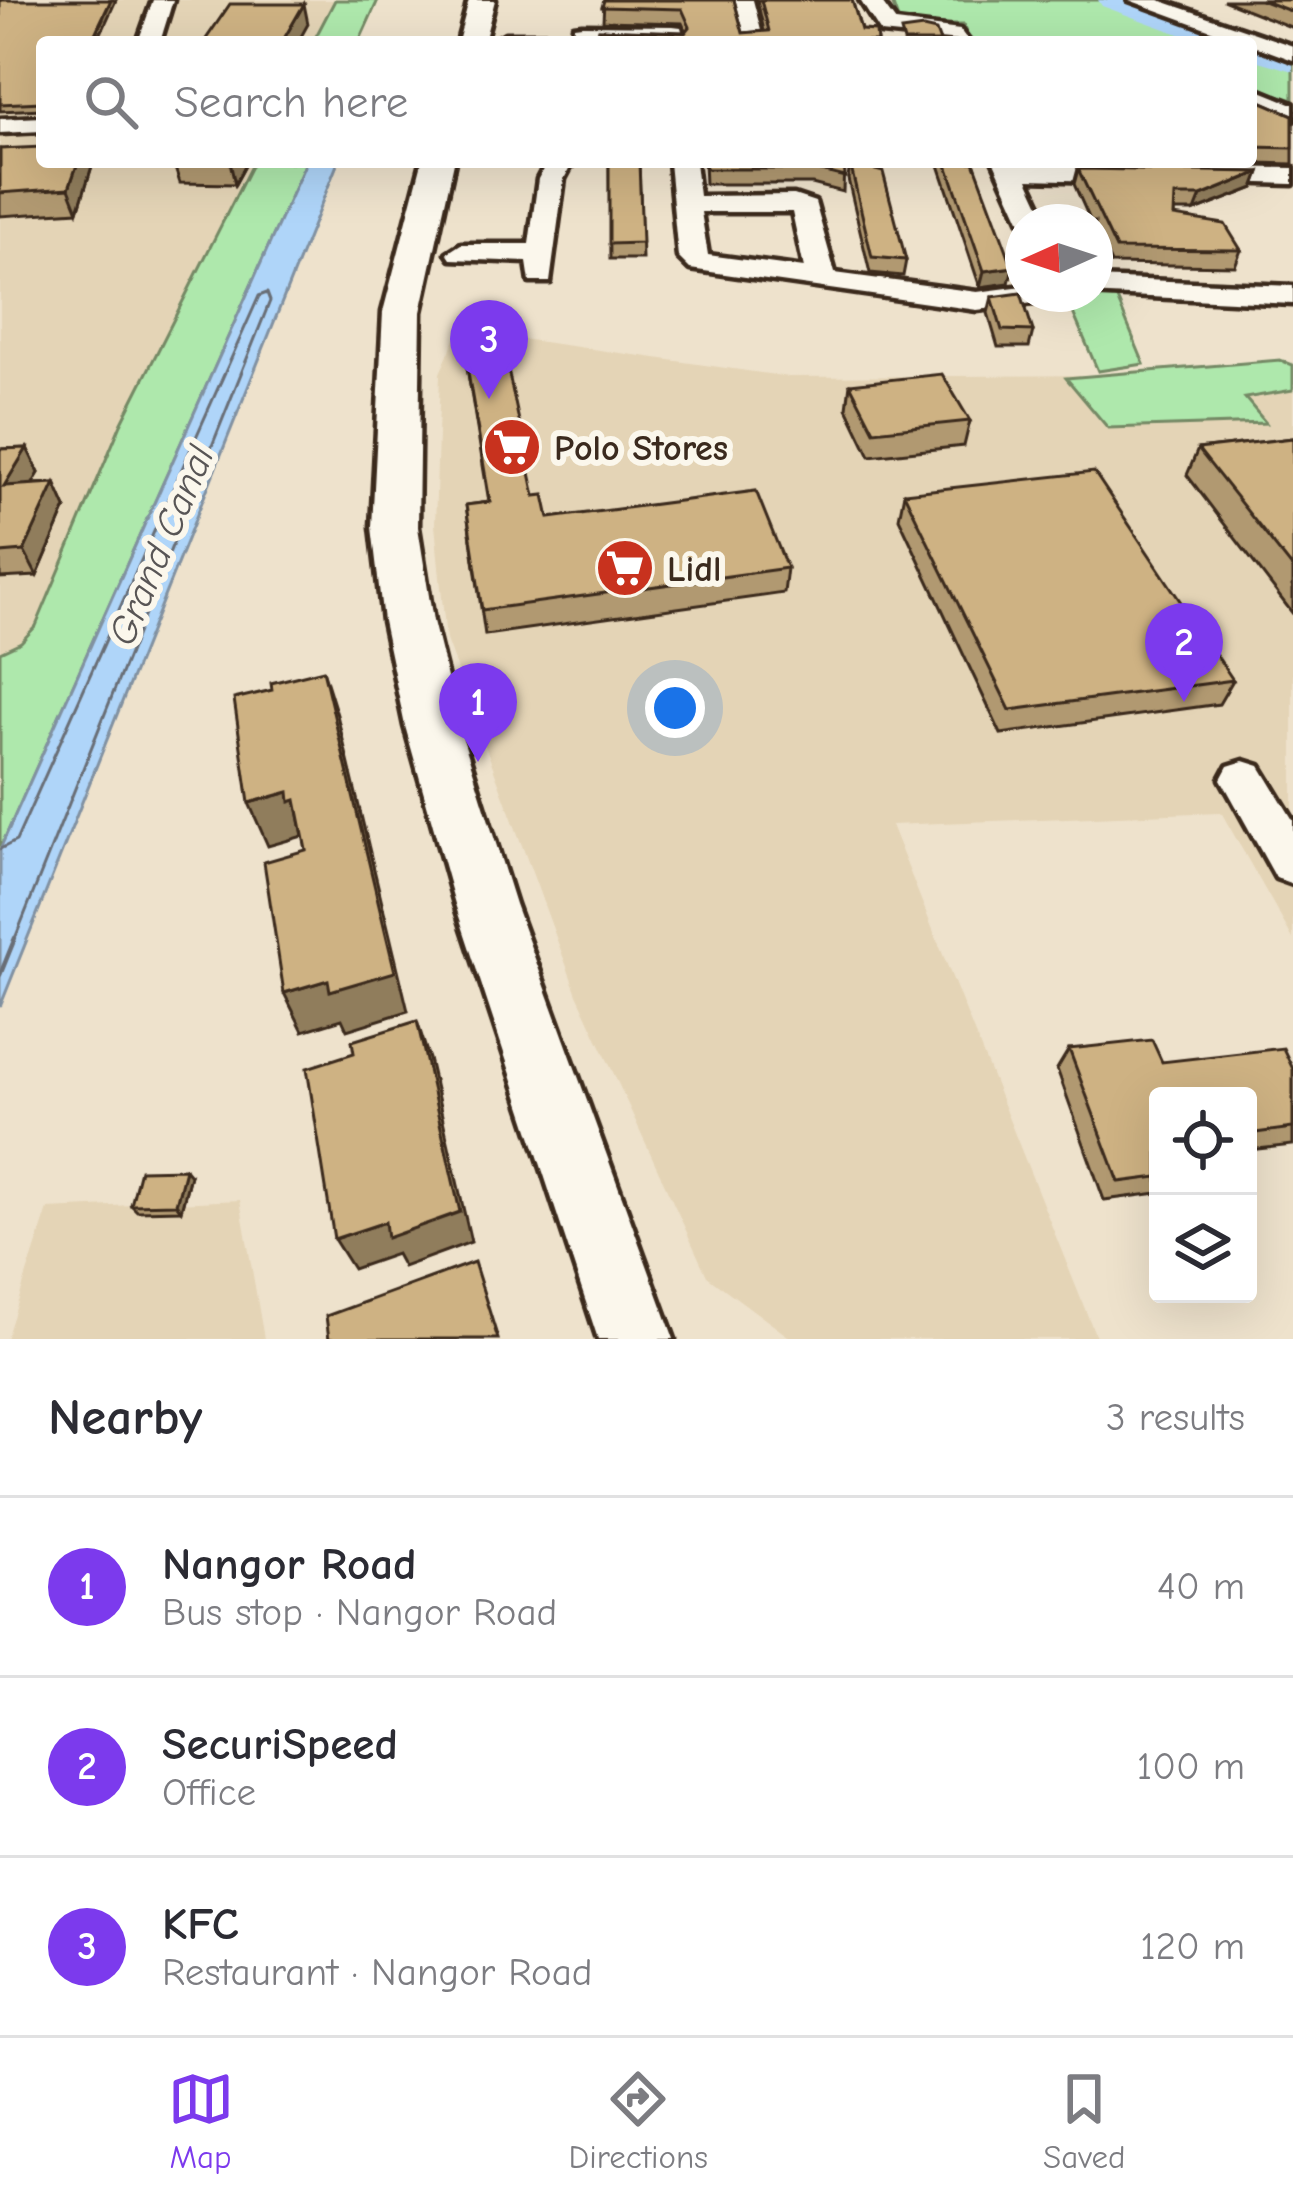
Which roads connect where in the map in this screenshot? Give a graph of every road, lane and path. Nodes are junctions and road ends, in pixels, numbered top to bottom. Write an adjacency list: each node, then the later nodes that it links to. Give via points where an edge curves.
1 (163, 0): 7 (street)
2 (482, 0): 8 (main road)
3 (588, 0): 9 (street)
4 (742, 0): 12 (street)
5 (869, 0): 13 (street, via 889,28)
6 (1139, 0): 14 (street)
7 (151, 36)
8 (473, 36)
9 (580, 36)
10 (611, 36): 11 (street)
11 (673, 36)
12 (751, 36)
13 (953, 36)
14 (1244, 36)
15 (1257, 41): 16 (street)
16 (1293, 53)
17 (1257, 97): 18 (street)
18 (1293, 113)
19 (36, 124): 20 (street)
20 (0, 126)
21 (437, 168): 36 (main road, via 402,312 398,375 395,527 408,621 485,904)
22 (557, 168): 29 (street, via 542,265)
23 (682, 168): 27 (street)
24 (1009, 168): 28 (street)
25 (1065, 168): 26 (street)
26 (1293, 176)
27 (683, 204): 30 (street, via 692,257 700,263); 30 (street, via 806,208)
28 (1026, 204)
29 (461, 254)
30 (822, 281): 33 (street)
31 (1113, 288): 32 (street)
32 (1293, 295)
33 (1005, 298)
34 (1244, 779): 35 (street)
35 (1293, 863)
36 (636, 1339)

